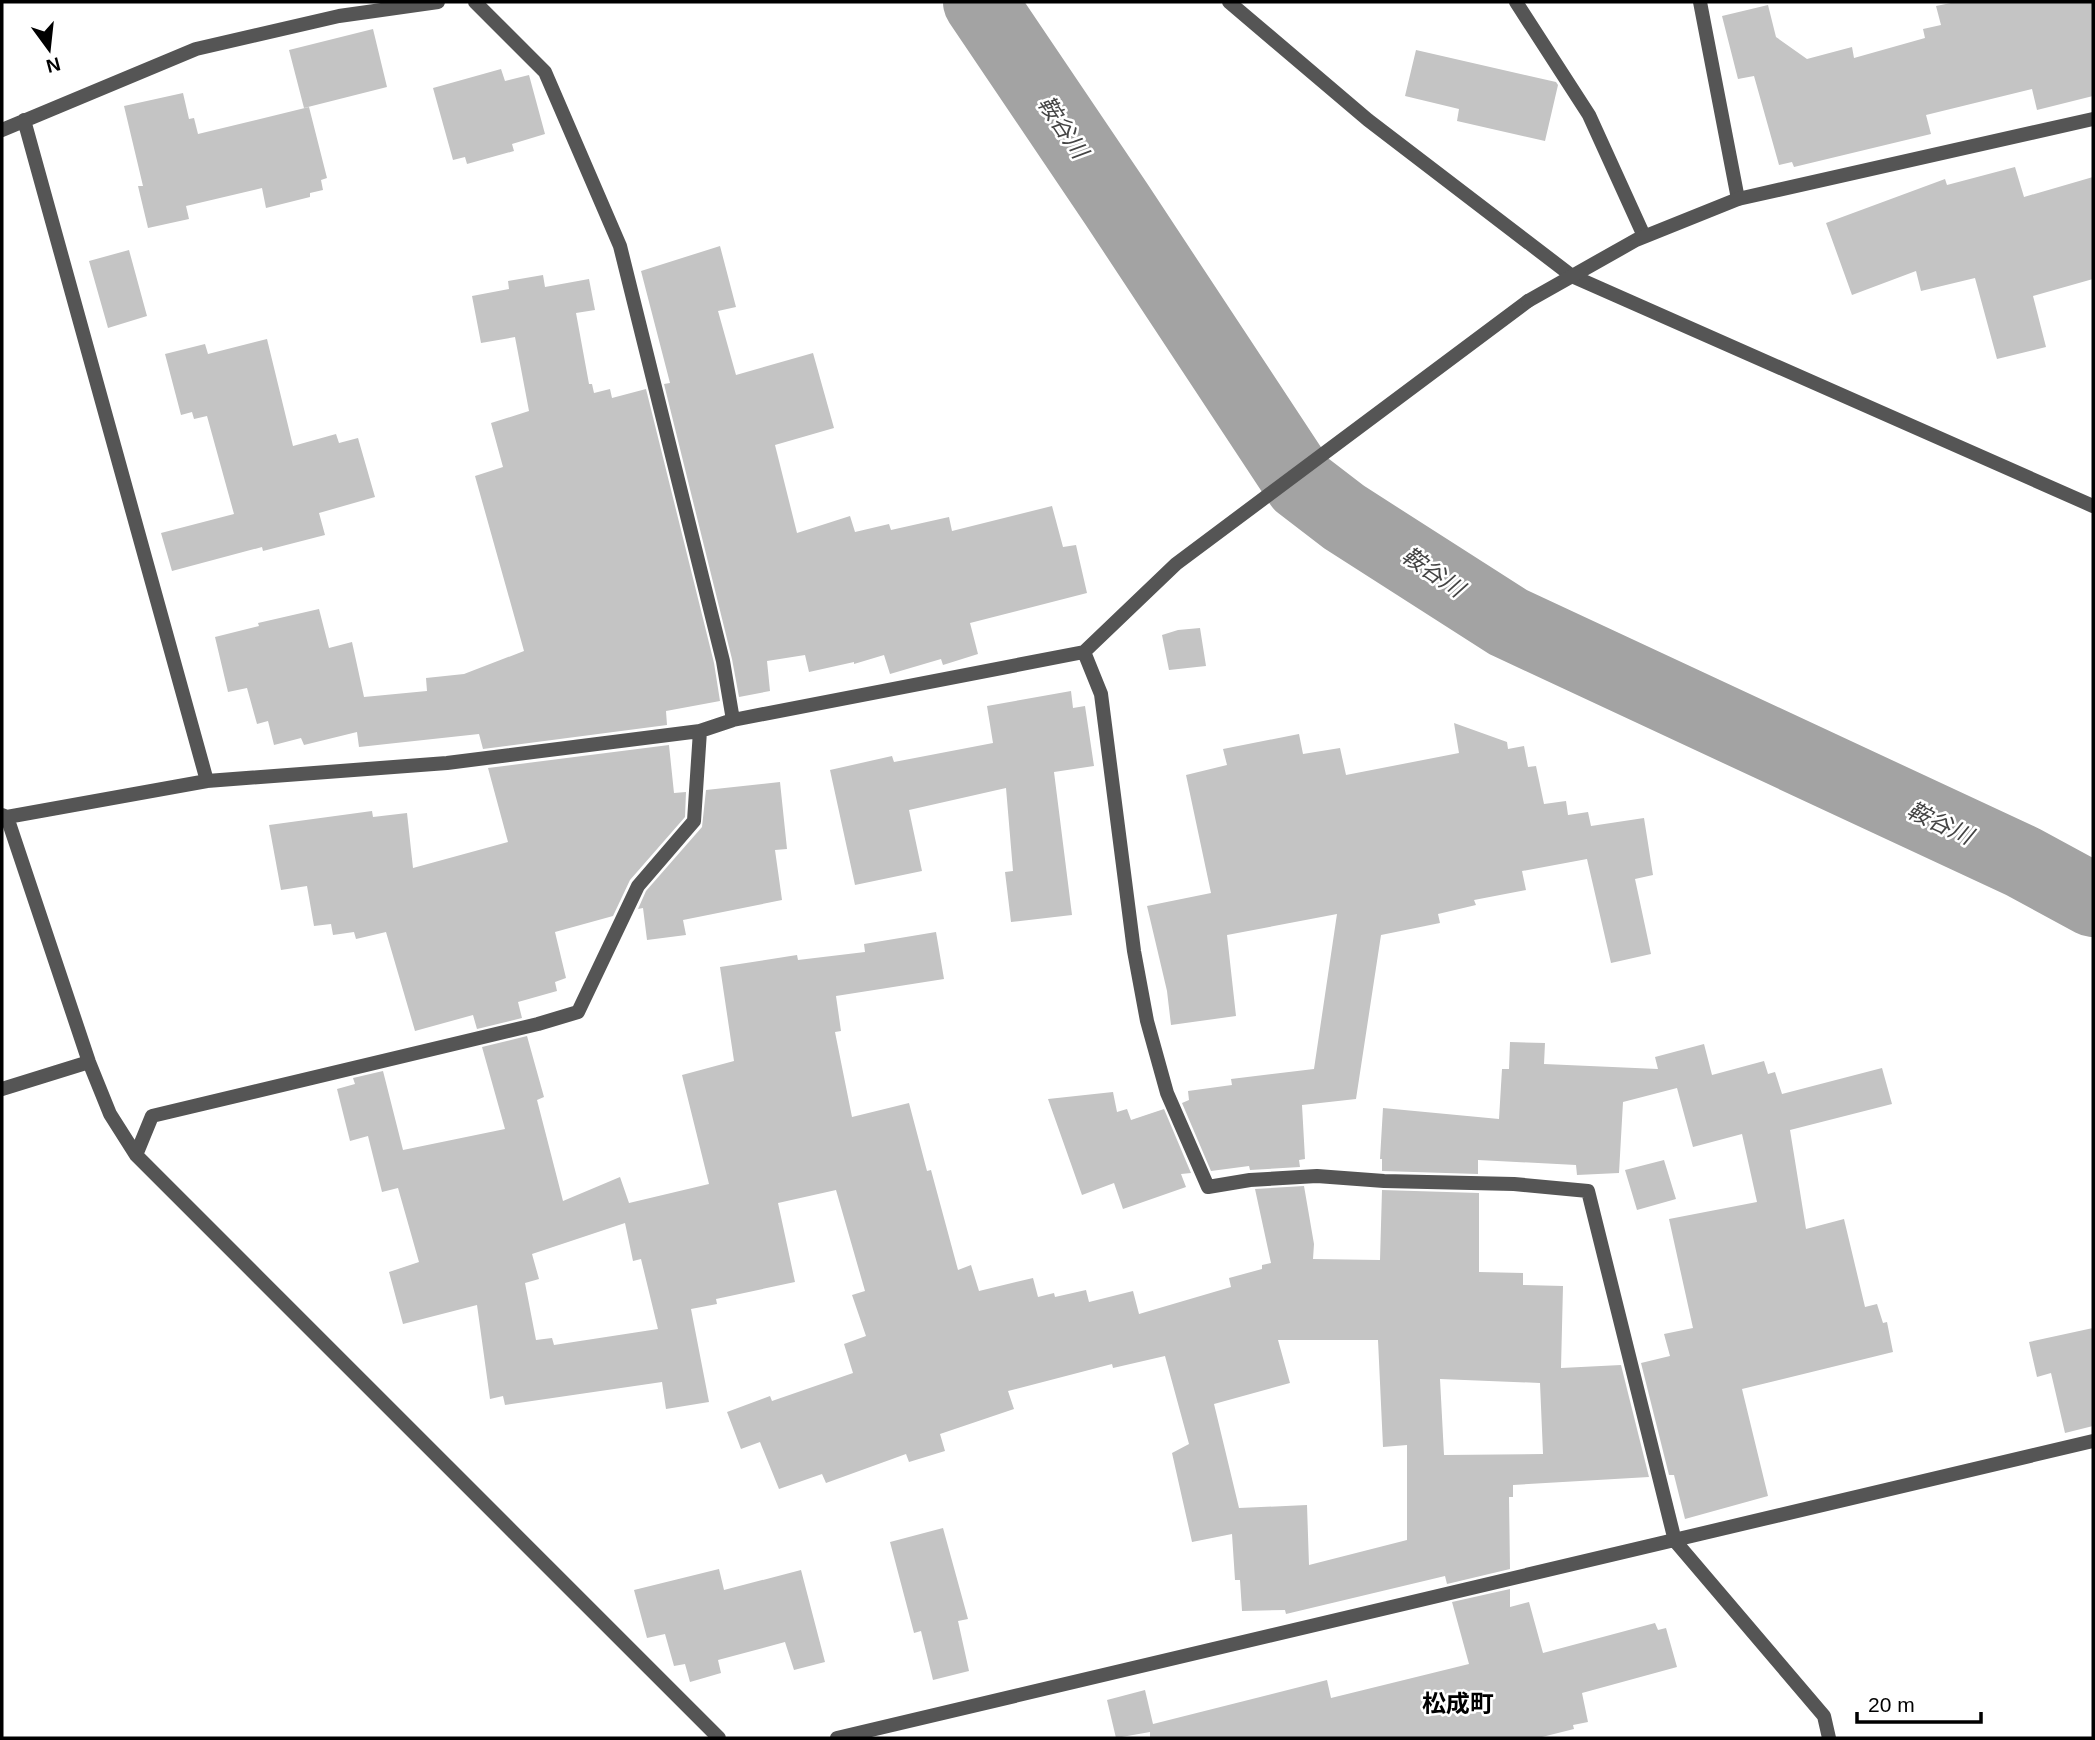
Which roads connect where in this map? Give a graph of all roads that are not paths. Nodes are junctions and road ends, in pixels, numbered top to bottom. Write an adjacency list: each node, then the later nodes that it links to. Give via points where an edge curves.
1 (438, 2): 6 (street, via 339,16 196,50)
2 (475, 2): 14 (street, via 545,72 620,246 723,661)
3 (1229, 2): 11 (street, via 1368,120)
4 (1516, 2): 10 (street, via 1589,115)
5 (1700, 2): 9 (street)
6 (24, 120): 8 (street); 16 (street)
7 (2093, 120): 9 (street)
8 (2, 130)
9 (1738, 199): 10 (street)
10 (1644, 236): 11 (street)
11 (1572, 276): 12 (street); 13 (street, via 1528,301 1176,564)
12 (2093, 506)
13 (1083, 652): 14 (street); 22 (street, via 1101,694 1147,1021 1167,1093 1208,1187 1317,1176 1588,1191)
14 (733, 720): 15 (street)
15 (700, 731): 16 (street, via 447,763); 20 (street, via 694,821 638,886 578,1012 152,1116)
16 (207, 781): 17 (street)
17 (4, 816): 18 (street)
18 (89, 1062): 19 (street); 20 (street, via 110,1115)
19 (2, 1089)
20 (136, 1155): 23 (street)
21 (2093, 1441): 22 (street)
22 (1675, 1541): 24 (street); 25 (street, via 1824,1716)
23 (719, 1738)
24 (837, 1738)
25 (1829, 1738)

